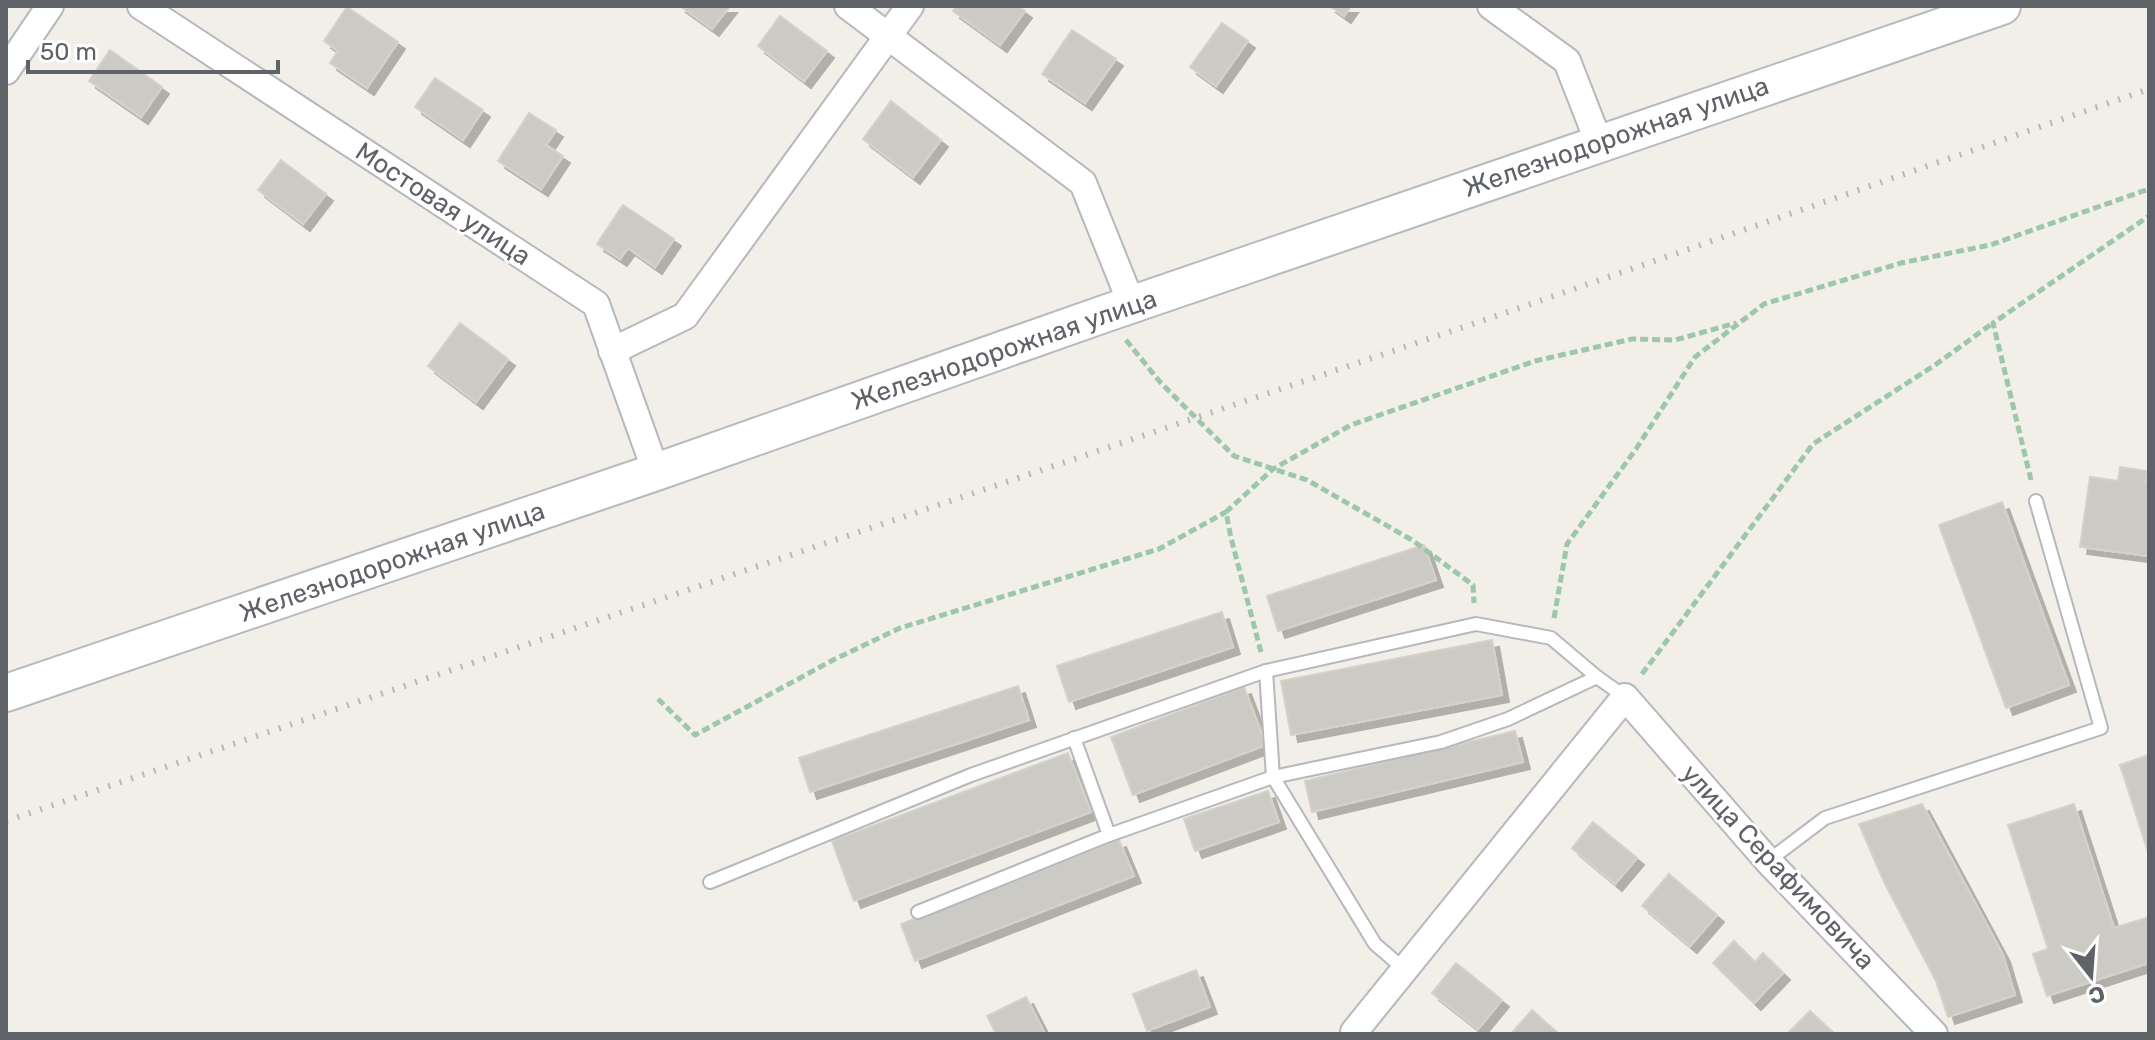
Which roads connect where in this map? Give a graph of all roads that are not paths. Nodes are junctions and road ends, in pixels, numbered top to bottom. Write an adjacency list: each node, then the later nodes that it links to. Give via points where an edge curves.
1 (50, 6): 8 (street)
2 (141, 6): 11 (street, Мостовая улица, via 596,304)
3 (848, 6): 7 (street)
4 (910, 6): 7 (street)
5 (1491, 6): 9 (street, via 1567,61)
6 (2002, 6): 9 (street, Железнодорожная улица)
7 (890, 36): 10 (street, via 1083,183); 11 (street, via 685,316)
8 (6, 71)
9 (1599, 143): 10 (street, Железнодорожная улица)
10 (1118, 309): 12 (street, Железнодорожная улица)
11 (612, 351): 12 (street, Мостовая улица)
12 (656, 472): 16 (street, Железнодорожная улица)
13 (2036, 501): 21 (lane, via 2101,728 1825,818)
14 (1266, 671): 15 (lane, via 1476,624 1551,638); 18 (lane); 19 (lane)
15 (1597, 677): 17 (lane); 19 (lane, via 1508,719 1441,742)
16 (6, 693)
17 (1625, 697): 21 (street, улица Серафимовича); 24 (street)
18 (1074, 738): 20 (lane); 22 (lane)
19 (1273, 777): 20 (lane); 24 (lane, via 1375,944)
20 (1109, 835): 23 (lane)
21 (1768, 861): 26 (street, улица Серафимовича)
22 (710, 882)
23 (918, 912)
24 (1404, 969): 25 (street)
25 (1353, 1033)
26 (1934, 1034)

